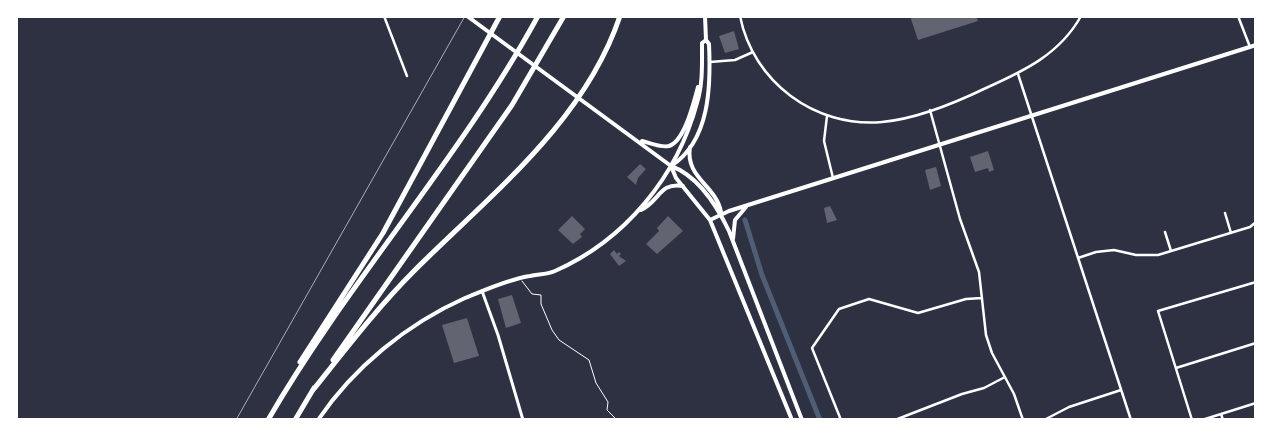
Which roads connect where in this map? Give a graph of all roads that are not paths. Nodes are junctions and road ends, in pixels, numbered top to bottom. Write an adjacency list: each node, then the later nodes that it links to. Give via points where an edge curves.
1 (384, 16): 18 (street)
2 (467, 16): 11 (main road)
3 (500, 16): 11 (highway)
4 (538, 16): 49 (highway, via 485,103)
5 (564, 16): 47 (highway, via 512,104)
6 (620, 16): 20 (highway, via 600,60)
7 (705, 16): 12 (main road)
8 (740, 16): 15 (street)
9 (1081, 16): 17 (street, via 1054,51)
10 (1238, 16): 14 (street)
11 (490, 33): 20 (main road); 49 (highway, via 383,233 310,343)
12 (706, 40): 16 (main road); 19 (main road, via 702,43)
13 (1256, 45): 14 (main road)
14 (1250, 47): 23 (main road)
15 (753, 52): 16 (street, via 735,60); 22 (street, via 765,72 789,96)
16 (710, 62): 25 (main road, via 707,105)
17 (1018, 74): 21 (street); 23 (street)
18 (407, 76)
19 (701, 78): 24 (main road, via 689,116 675,142 664,147); 27 (main road, via 698,102)
20 (577, 96): 24 (main road); 47 (highway, via 524,165 401,285)
21 (930, 110): 22 (street, via 898,120 874,123); 26 (street)
22 (827, 116): 28 (street, via 824,141)
23 (1032, 117): 26 (main road); 40 (street)
24 (640, 141): 27 (main road)
25 (691, 143): 27 (main road, via 682,159); 33 (main road, via 690,165 720,204)
26 (941, 146): 28 (main road); 43 (street, via 960,218 979,272)
27 (671, 166): 29 (main road); 31 (main road); 33 (main road, via 685,171)
28 (834, 179): 30 (main road)
29 (683, 186): 31 (main road, via 666,186); 34 (main road)
30 (746, 206): 33 (main road); 38 (main road, via 735,220)
31 (639, 211): 42 (main road, via 624,228 592,252 545,275 529,276)
32 (1225, 213): 37 (street)
33 (721, 214): 34 (main road); 38 (main road)
34 (710, 220): 56 (main road)
35 (1256, 222): 37 (street)
36 (1165, 232): 39 (street)
37 (1231, 232): 39 (street)
38 (732, 241): 57 (main road)
39 (1171, 251): 40 (street, via 1144,256 1104,250)
40 (1078, 258): 48 (street)
41 (1256, 282): 45 (street, via 1158,311)
42 (482, 291): 54 (main road, via 427,318 385,348 350,380); 55 (street)
43 (982, 298): 46 (street, via 986,335); 58 (street, via 966,299 918,313 874,299 839,309 812,348)
44 (1256, 343): 45 (street)
45 (1176, 368): 63 (street)
46 (1005, 377): 59 (street, via 984,388); 60 (street)
47 (313, 390): 53 (highway)
48 (1121, 390): 61 (street, via 1069,407); 62 (street)
49 (281, 396): 52 (highway)
50 (1256, 403): 51 (street)
51 (1221, 414): 64 (street); 65 (street)
52 (268, 420)
53 (295, 420)
54 (318, 420)
55 (523, 420)
56 (792, 420)
57 (802, 420)
58 (841, 420)
59 (895, 420)
60 (1023, 420)
61 (1044, 420)
62 (1130, 420)
63 (1192, 420)
64 (1202, 420)
65 (1222, 420)

